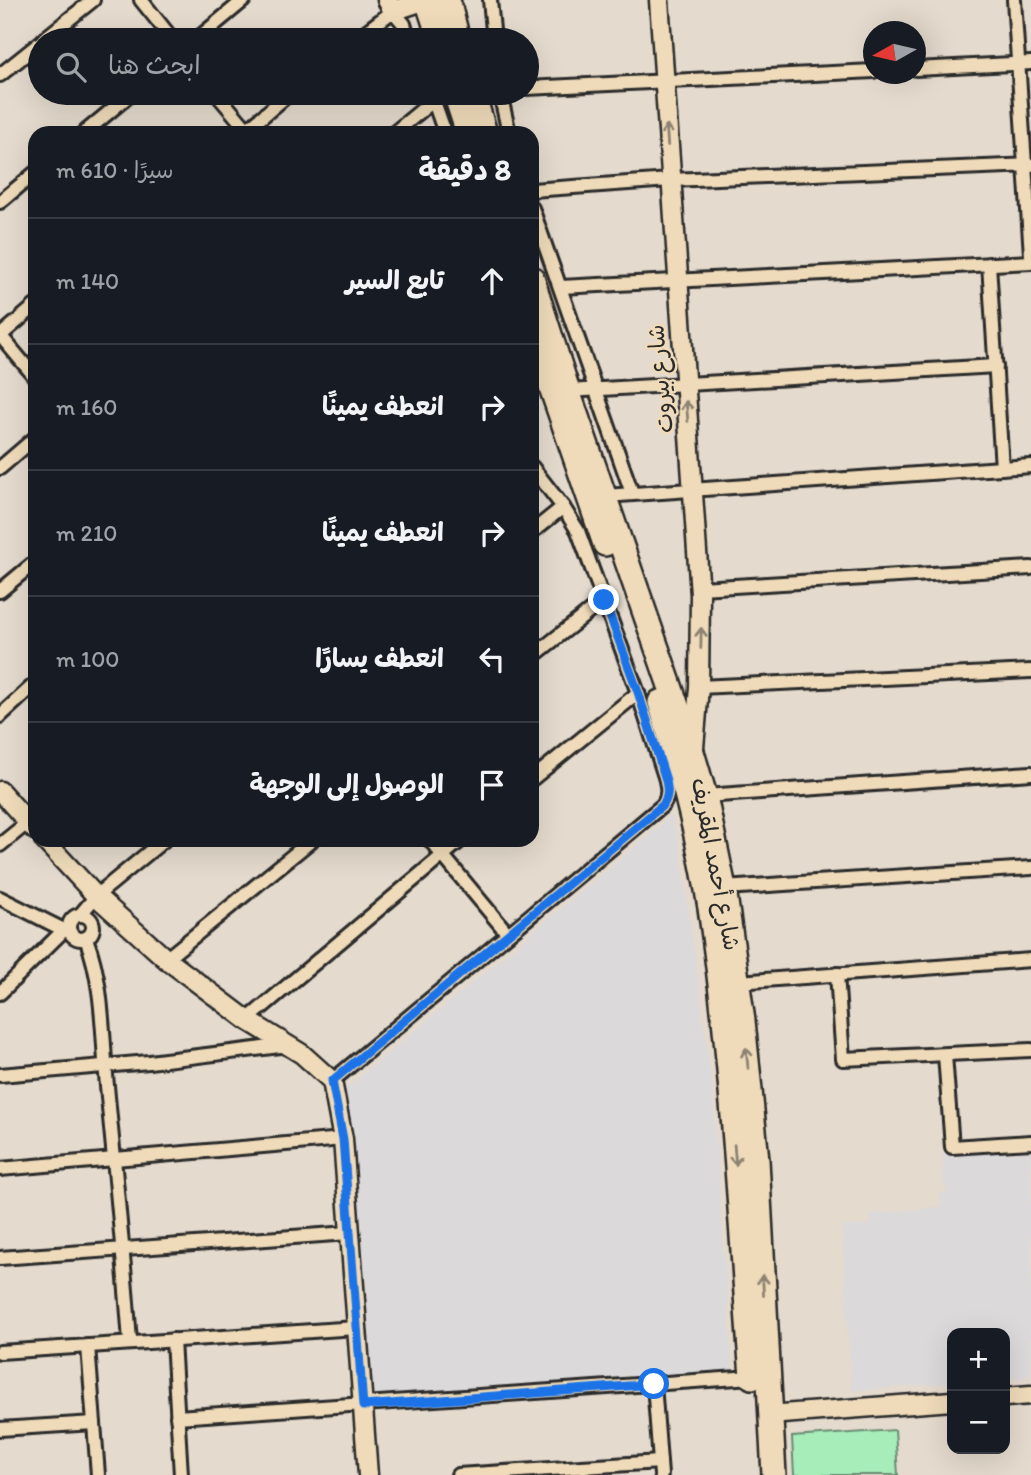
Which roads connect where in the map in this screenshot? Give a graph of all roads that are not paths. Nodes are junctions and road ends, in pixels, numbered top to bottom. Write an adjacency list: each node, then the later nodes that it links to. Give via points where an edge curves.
1 (93, 0): 10 (street)
2 (141, 0): 11 (street)
3 (244, 0): 12 (street)
4 (426, 0): 9 (street); 15 (highway)
5 (448, 0): 16 (highway)
6 (490, 0): 17 (street)
7 (659, 0): 23 (street, شارع بيروت)
8 (1014, 0): 19 (street)
9 (390, 6): 13 (street); 14 (street)
10 (58, 28)
11 (163, 28)
12 (210, 28)
13 (367, 28)
14 (405, 28)
15 (436, 28)
16 (455, 28)
17 (493, 28)
18 (28, 52): 22 (street)
19 (1025, 63): 20 (street); 41 (street)
20 (926, 68)
21 (863, 71): 23 (street)
22 (0, 75)
23 (664, 80): 24 (street); 43 (street, شارع بيروت, one-way to 23)
24 (539, 87)
25 (117, 105): 33 (street)
26 (225, 105): 34 (street)
27 (276, 105): 35 (street)
28 (428, 105): 36 (street)
29 (442, 105): 37 (street)
30 (447, 105): 38 (highway)
31 (477, 105): 39 (highway)
32 (503, 105): 40 (street)
33 (92, 126)
34 (241, 126)
35 (253, 126)
36 (402, 126)
37 (445, 126)
38 (463, 126)
39 (483, 126)
40 (507, 126)
41 (1028, 165): 43 (street); 47 (street)
42 (28, 179): 45 (street)
43 (670, 180): 44 (street); 50 (street, شارع بيروت)
44 (539, 189)
45 (0, 202)
46 (539, 227): 51 (street)
47 (1031, 255)
48 (1031, 262): 49 (street)
49 (989, 264): 50 (street); 56 (street)
50 (677, 279): 51 (street); 58 (street, شارع بيروت)
51 (561, 287): 59 (street)
52 (539, 300): 60 (highway, شارع أحمد المقريف)
53 (28, 312): 54 (street)
54 (0, 335): 57 (street)
55 (539, 352): 120 (highway, شارع أحمد المقريف, one-way to 120, via 683,776 709,907)
56 (996, 366): 58 (street); 64 (street)
57 (28, 369)
58 (685, 384): 59 (street); 66 (street, شارع بيروت, one-way to 58)
59 (595, 389): 60 (street); 67 (street)
60 (568, 391): 68 (highway, شارع أحمد المقريف)
61 (28, 444): 63 (street)
62 (1031, 466): 64 (street)
63 (0, 468)
64 (1002, 468): 66 (street)
65 (539, 476): 69 (street)
66 (694, 488): 67 (street); 73 (street, شارع بيروت)
67 (632, 493): 68 (street)
68 (605, 496): 82 (highway, شارع أحمد المقريف)
69 (564, 507): 70 (street); 75 (street)
70 (539, 527)
71 (28, 568): 74 (street)
72 (1031, 568): 73 (street)
73 (699, 588): 78 (street, شارع بيروت, one-way to 73)
74 (0, 591)
75 (604, 600): 76 (street); 80 (street)
76 (539, 651)
77 (1031, 671): 78 (street)
78 (699, 687): 82 (street, شارع بيروت)
79 (28, 690): 81 (street)
80 (638, 692): 83 (street); 102 (street, via 668,788 667,799)
81 (0, 716)
82 (693, 755): 86 (highway, شارع أحمد المقريف)
83 (539, 773)
84 (1031, 773): 86 (street)
85 (0, 790): 87 (street)
86 (705, 796): 97 (highway, شارع أحمد المقريف)
87 (28, 818)
88 (28, 826): 89 (street)
89 (0, 845)
90 (50, 847): 98 (street)
91 (156, 847): 98 (street)
92 (303, 847): 104 (street)
93 (436, 847): 95 (street)
94 (453, 847): 95 (street)
95 (443, 855): 102 (street); 109 (street)
96 (1031, 869): 97 (street)
97 (724, 888): 107 (highway, شارع أحمد المقريف)
98 (96, 897): 100 (street); 104 (street)
99 (0, 898): 101 (street)
100 (80, 915): 101 (street); 103 (street, via 92,924)
101 (66, 930): 103 (street, via 76,938); 108 (street)
102 (508, 934): 115 (street)
103 (86, 938): 113 (street, via 98,975)
104 (166, 960): 109 (street)
105 (1031, 960): 106 (street)
106 (837, 974): 107 (street); 112 (street, via 843,1059)
107 (738, 982): 120 (highway, شارع أحمد المقريف, one-way to 107, via 748,1067)
108 (0, 993)
109 (247, 1020): 110 (street)
110 (288, 1045): 113 (street); 115 (street)
111 (1031, 1050): 112 (street)
112 (945, 1055): 117 (street, via 953,1147)
113 (105, 1066): 114 (street); 118 (street)
114 (0, 1074)
115 (332, 1081): 116 (street)
116 (343, 1139): 118 (street); 121 (street)
117 (1031, 1142)
118 (114, 1159): 119 (street); 122 (street)
119 (0, 1169)
120 (749, 1206): 129 (highway, شارع أحمد المقريف); 135 (highway, شارع أحمد المقريف, one-way to 120)
121 (349, 1233): 122 (street); 124 (street)
122 (123, 1248): 123 (street); 126 (street)
123 (0, 1258)
124 (356, 1328): 125 (street); 134 (street)
125 (173, 1339): 126 (street); 136 (street)
126 (130, 1342): 127 (street)
127 (88, 1346): 128 (street); 137 (street)
128 (0, 1352)
129 (752, 1377): 130 (street); 144 (highway, شارع أحمد المقريف)
130 (654, 1384): 134 (street); 139 (street)
131 (1031, 1395): 132 (street)
132 (1010, 1396)
133 (947, 1401): 135 (street)
134 (363, 1406): 136 (street); 142 (street)
135 (769, 1415): 145 (highway, شارع أحمد المقريف)
136 (177, 1417): 141 (street)
137 (94, 1423): 138 (street); 140 (street)
138 (0, 1430)
139 (661, 1468): 143 (street)
140 (98, 1475)
141 (181, 1475)
142 (368, 1475)
143 (458, 1475)
144 (759, 1475)
145 (774, 1475)

